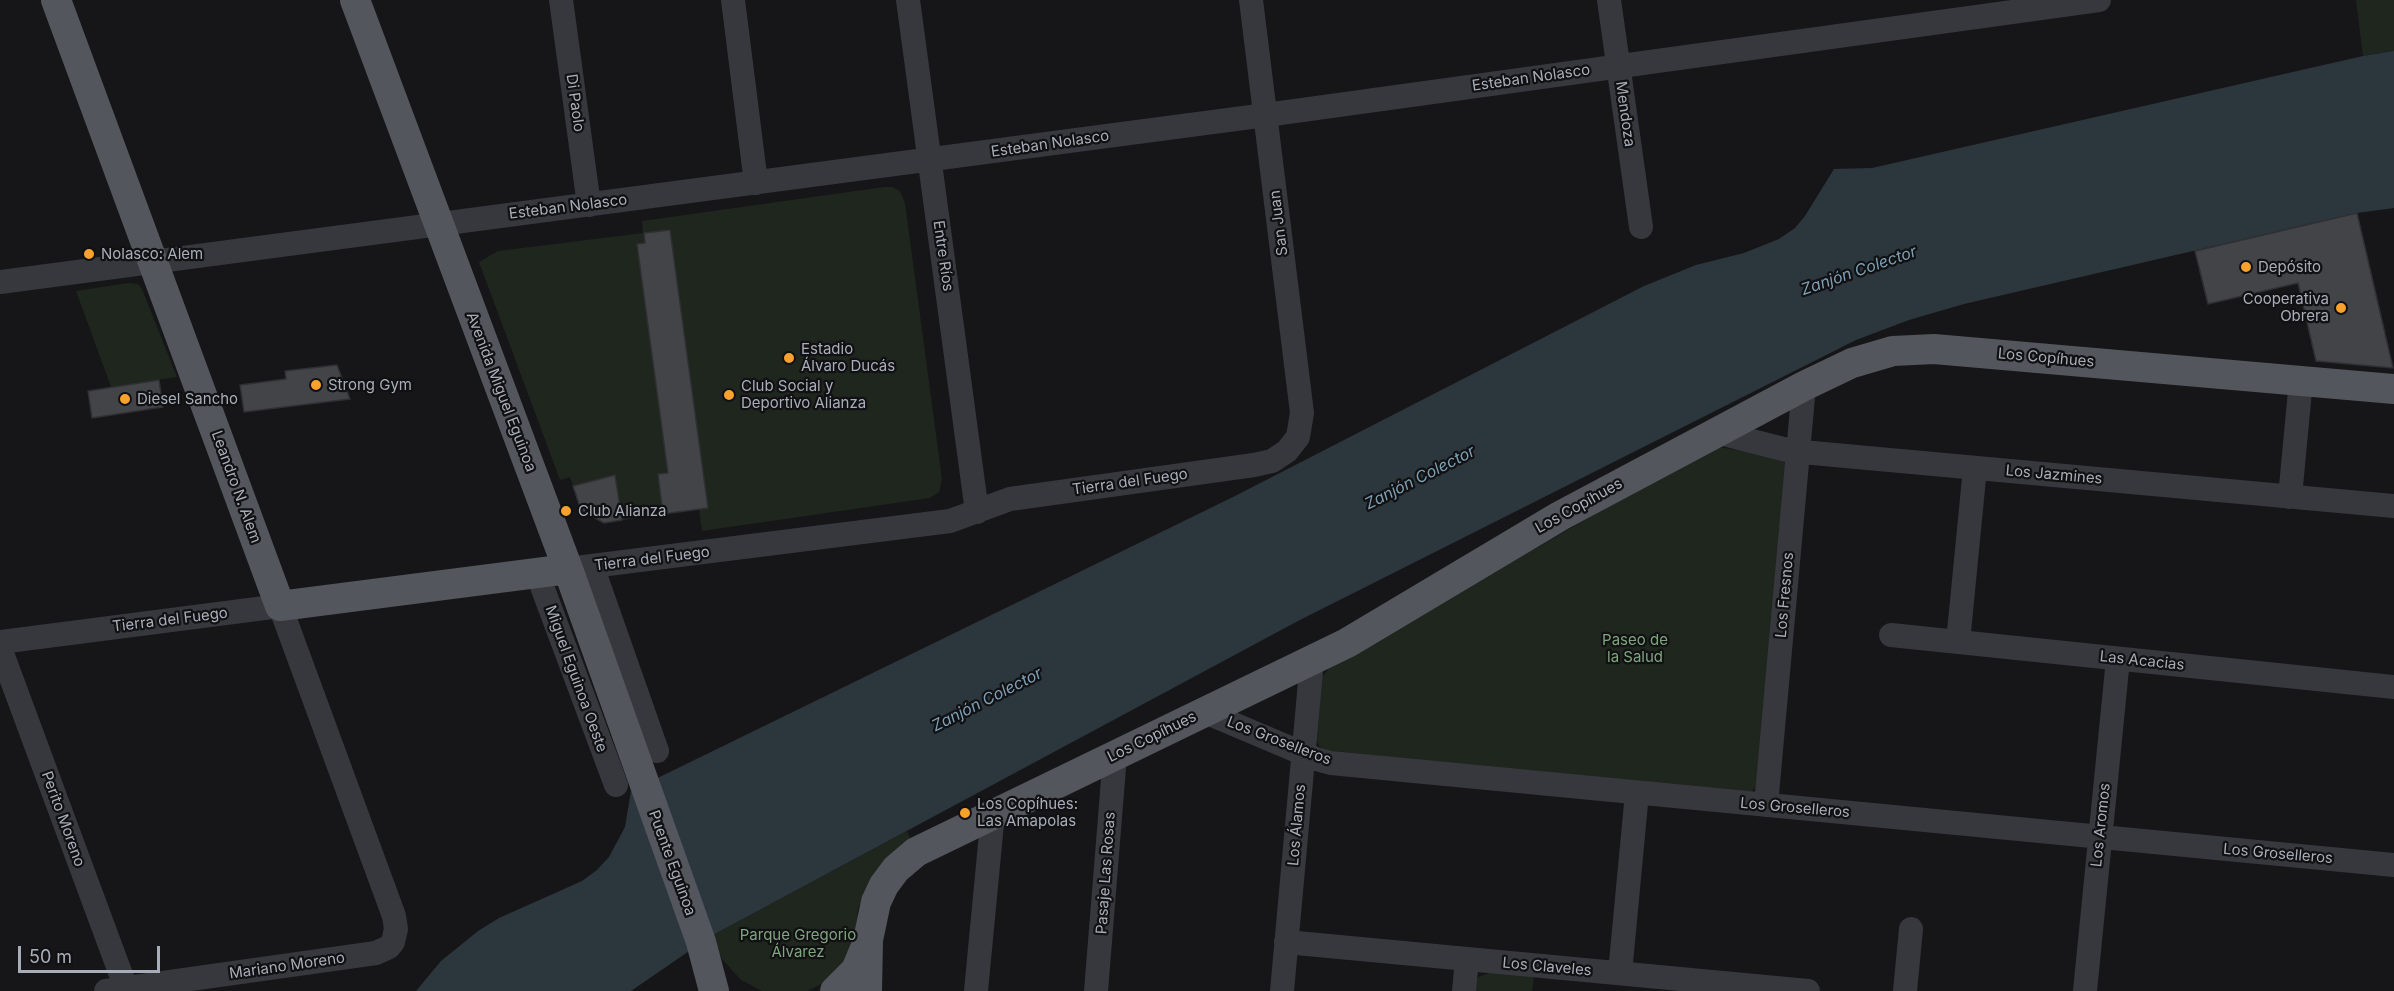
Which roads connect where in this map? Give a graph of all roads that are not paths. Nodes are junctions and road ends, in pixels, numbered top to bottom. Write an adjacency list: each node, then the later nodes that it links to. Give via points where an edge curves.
1 (56, 0): 17 (main road, Leandro N. Alem)
2 (355, 0): 15 (main road, Avenida Miguel Eguinoa)
3 (561, 0): 14 (street, Di Paolo)
4 (733, 0): 13 (street)
5 (908, 0): 12 (street, Entre Ríos)
6 (1251, 0): 11 (street, San Juan)
7 (1609, 0): 10 (street, Mendoza)
8 (2099, 0): 9 (street, Esteban Nolasco)
9 (1940, 11): 10 (street, Esteban Nolasco)
10 (1618, 67): 11 (street, Esteban Nolasco); 16 (street, Mendoza)
11 (1266, 114): 12 (street, Esteban Nolasco); 23 (street, San Juan, via 1302,413 1301,430)
12 (930, 160): 13 (street, Esteban Nolasco); 28 (street, Entre Ríos)
13 (756, 183): 14 (street, Esteban Nolasco)
14 (589, 205): 15 (street, Esteban Nolasco)
15 (438, 223): 17 (street, Esteban Nolasco); 29 (main road, Avenida Miguel Eguinoa)
16 (1641, 227)
17 (153, 262): 18 (street, Esteban Nolasco); 31 (main road, Leandro N. Alem)
18 (0, 282)
19 (2301, 380): 20 (main road, Los Copíhues, via 1920,349 1867,358); 21 (main road, Los Copíhues); 26 (street)
20 (1804, 386): 22 (main road, Los Copíhues); 24 (street, Los Fresnos)
21 (2394, 389)
22 (1716, 432): 24 (street, Los Jazmines); 37 (main road, Los Copíhues, via 1560,516 1362,635)
23 (1294, 445): 28 (street, Tierra del Fuego, via 1272,460 1254,465 1010,499)
24 (1798, 452): 25 (street, Los Jazmines); 45 (street, Los Fresnos)
25 (1975, 468): 26 (street, Los Jazmines); 34 (street)
26 (2290, 497): 27 (street, Los Jazmines)
27 (2394, 506)
28 (977, 512): 29 (street, Tierra del Fuego, via 940,522)
29 (580, 568): 30 (main road, Tierra del Fuego); 40 (street); 43 (main road, Avenida Miguel Eguinoa)
30 (537, 573): 31 (main road, Tierra del Fuego); 43 (street, Miguel Eguinoa Oeste)
31 (280, 606): 33 (street, Tierra del Fuego); 51 (street, Leandro N. Alem, via 394,916)
32 (1891, 635): 34 (street, Las Acacias)
33 (0, 642)
34 (1958, 642): 36 (street, Las Acacias)
35 (0, 648): 56 (street, Perito Moreno)
36 (2118, 658): 38 (street, Las Acacias); 47 (street, Los Aromos)
37 (1312, 660): 39 (main road, Los Copíhues); 41 (street, Los Álamos)
38 (2394, 687)
39 (1205, 712): 41 (street, Los Groselleros); 42 (main road, Los Copíhues)
40 (657, 751)
41 (1304, 754): 44 (street, Los Groselleros, via 1346,765); 53 (street, Los Álamos)
42 (1115, 755): 46 (main road, Los Copíhues); 62 (street, Pasaje Las Rosas)
43 (630, 785): 52 (main road, Puente Eguinoa)
44 (1637, 792): 45 (street, Los Groselleros); 55 (street)
45 (1766, 805): 47 (street, Los Groselleros)
46 (993, 813): 50 (main road, Los Copíhues, via 924,846 896,868 876,902); 61 (street)
47 (2100, 837): 48 (street, Los Groselleros); 67 (street, Los Aromos)
48 (2394, 865)
49 (1911, 929): 66 (street)
50 (868, 940): 59 (main road, Los Copíhues, via 856,970); 60 (main road, Los Copíhues)
51 (393, 942): 56 (street, Mariano Moreno, via 369,955)
52 (701, 942): 57 (main road); 58 (main road, via 719,973)
53 (1286, 942): 54 (street, Los Claveles); 63 (street, Los Álamos)
54 (1467, 959): 55 (street, Los Claveles); 64 (street)
55 (1620, 973): 65 (street, Los Claveles)
56 (119, 990)
57 (714, 991)
58 (738, 991)
59 (835, 991)
60 (867, 991)
61 (976, 991)
62 (1096, 991)
63 (1281, 991)
64 (1464, 991)
65 (1808, 991)
66 (1905, 991)
67 (2085, 991)

